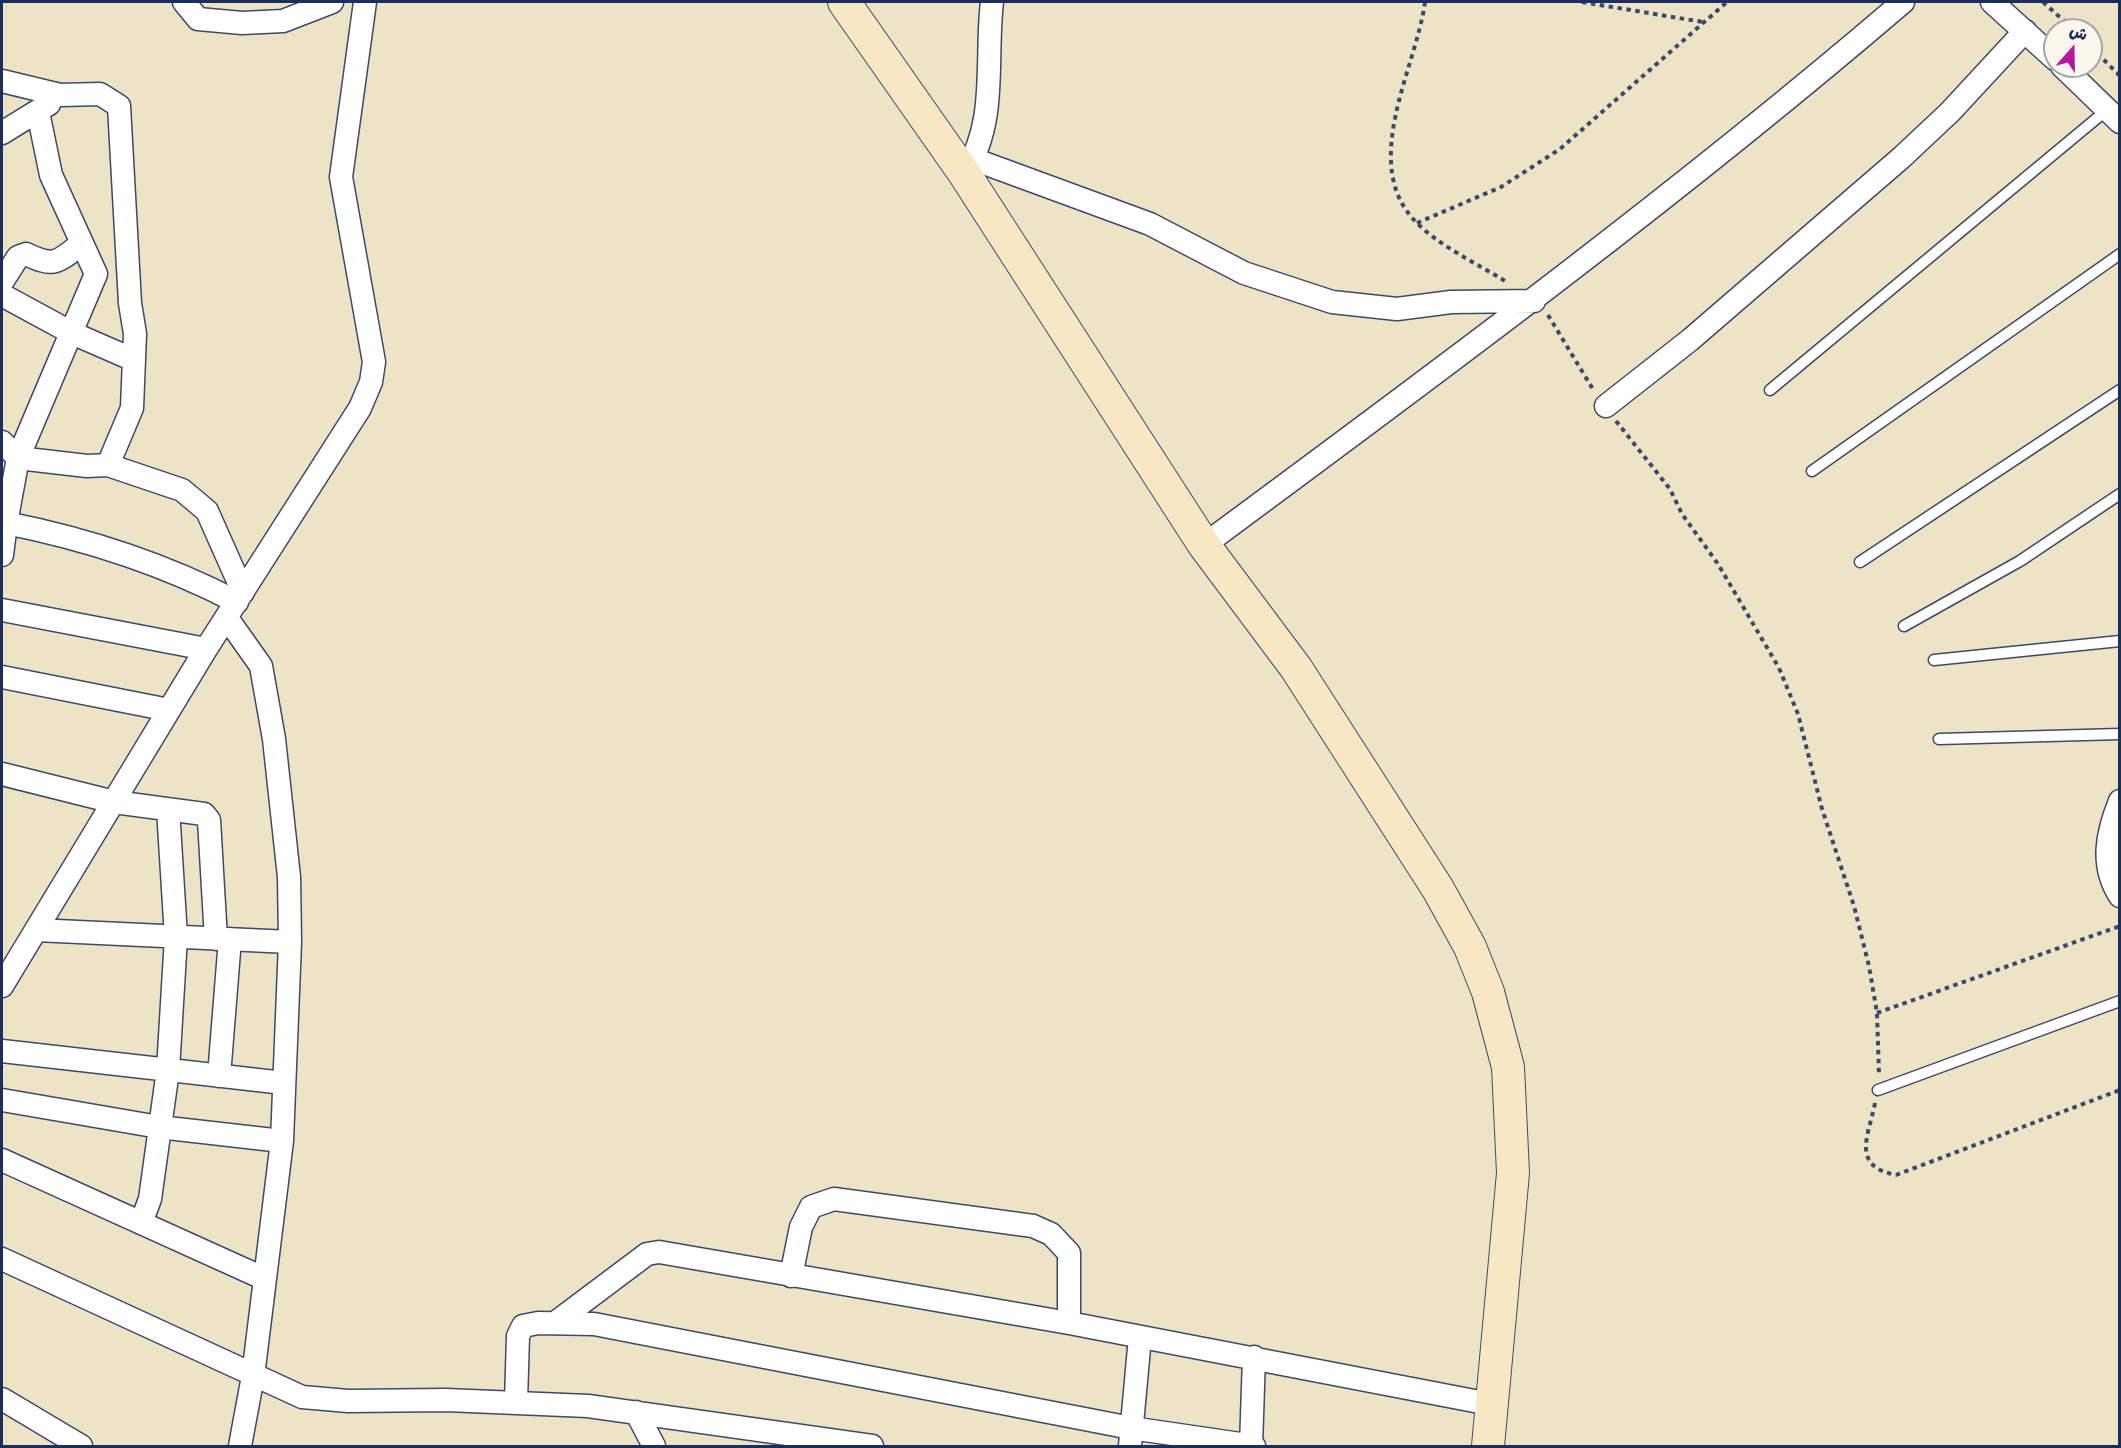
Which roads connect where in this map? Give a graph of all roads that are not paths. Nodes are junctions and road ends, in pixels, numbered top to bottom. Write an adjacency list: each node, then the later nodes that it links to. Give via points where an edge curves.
1 (184, 2): 8 (street, via 198,19 242,23)
2 (332, 2): 8 (street)
3 (364, 2): 39 (street, via 341,177 374,362 370,382 360,408)
4 (844, 2): 17 (street)
5 (992, 2): 17 (street, via 987,116)
6 (1903, 2): 24 (street, via 1807,85)
7 (1992, 2): 9 (street)
8 (288, 11)
9 (2025, 31): 10 (street); 29 (street, via 1950,112 1885,172 1690,340)
10 (2043, 48)
11 (2075, 78): 15 (street)
12 (2, 81): 13 (street)
13 (60, 95): 14 (street); 20 (street, via 100,94 118,106)
14 (38, 112): 16 (street); 18 (street, via 51,175)
15 (2114, 115): 27 (lane)
16 (2, 133)
17 (969, 166): 24 (street, via 1150,224 1244,273 1332,303 1398,309 1451,302); 36 (street)
18 (82, 243): 21 (street); 22 (street, via 58,262 46,264 26,254 18,257)
19 (2120, 254): 33 (lane)
20 (129, 267): 21 (street); 26 (street)
21 (96, 274): 25 (street)
22 (2, 282)
23 (2, 295): 25 (street)
24 (1534, 301): 36 (street)
25 (72, 333): 26 (street); 31 (street)
26 (134, 360): 32 (street, via 132,408)
27 (1770, 390)
28 (2120, 390): 38 (lane)
29 (1606, 406)
30 (2, 442): 31 (street)
31 (18, 458): 32 (street); 35 (street)
32 (108, 465): 39 (street, via 158,481 196,500 207,511)
33 (1812, 471)
34 (2120, 494): 41 (lane, via 2020,561)
35 (4, 524): 37 (street); 39 (street, via 47,531 137,558 183,575)
36 (1204, 545): 80 (street, via 1296,668 1438,889 1470,948 1488,992 1508,1067 1513,1173)
37 (2, 555)
38 (1860, 562)
39 (236, 604): 43 (street); 57 (street, via 261,666 274,739 289,877)
40 (2, 609): 43 (street)
41 (1904, 626)
42 (2120, 641): 44 (lane)
43 (206, 649): 46 (street)
44 (1934, 660)
45 (2, 677): 46 (street)
46 (169, 710): 51 (street)
47 (2120, 734): 48 (lane)
48 (1939, 739)
49 (2, 774): 51 (street)
50 (2120, 801): 53 (street, via 2112,820 2106,856 2111,882)
51 (114, 802): 52 (street); 54 (street)
52 (168, 809): 55 (street); 56 (street, via 199,812 209,820)
53 (2120, 896)
54 (36, 930): 55 (street); 58 (street)
55 (176, 937): 56 (street); 61 (street)
56 (223, 939): 57 (street); 62 (street)
57 (290, 942): 63 (street)
58 (4, 978)
59 (2120, 1001): 64 (lane)
60 (2, 1051): 61 (street)
61 (168, 1070): 62 (street); 66 (street)
62 (219, 1076): 63 (street)
63 (284, 1083): 67 (street)
64 (1878, 1090)
65 (2, 1100): 66 (street)
66 (159, 1127): 67 (street); 69 (street, via 150,1199)
67 (282, 1141): 72 (street)
68 (2, 1160): 69 (street)
69 (141, 1223): 72 (street)
70 (2, 1259): 77 (street)
71 (791, 1276): 73 (street, via 647,1254); 74 (street); 74 (street, via 801,1227 811,1207 834,1198 1033,1226 1051,1234 1069,1253)
72 (263, 1278): 77 (street)
73 (555, 1323): 79 (street, via 520,1329); 82 (street, via 594,1324)
74 (1069, 1323): 75 (street)
75 (1140, 1337): 76 (street); 82 (street)
76 (1254, 1357): 80 (street); 87 (street)
77 (253, 1376): 79 (street, via 302,1397 326,1401); 84 (street)
78 (2, 1399): 83 (street)
79 (516, 1402): 81 (street)
80 (1490, 1404): 88 (street)
81 (636, 1412): 85 (street); 86 (street)
82 (1131, 1437): 87 (street)
83 (81, 1446)
84 (240, 1446)
85 (654, 1446)
86 (872, 1446)
87 (1252, 1446)
88 (1488, 1446)

